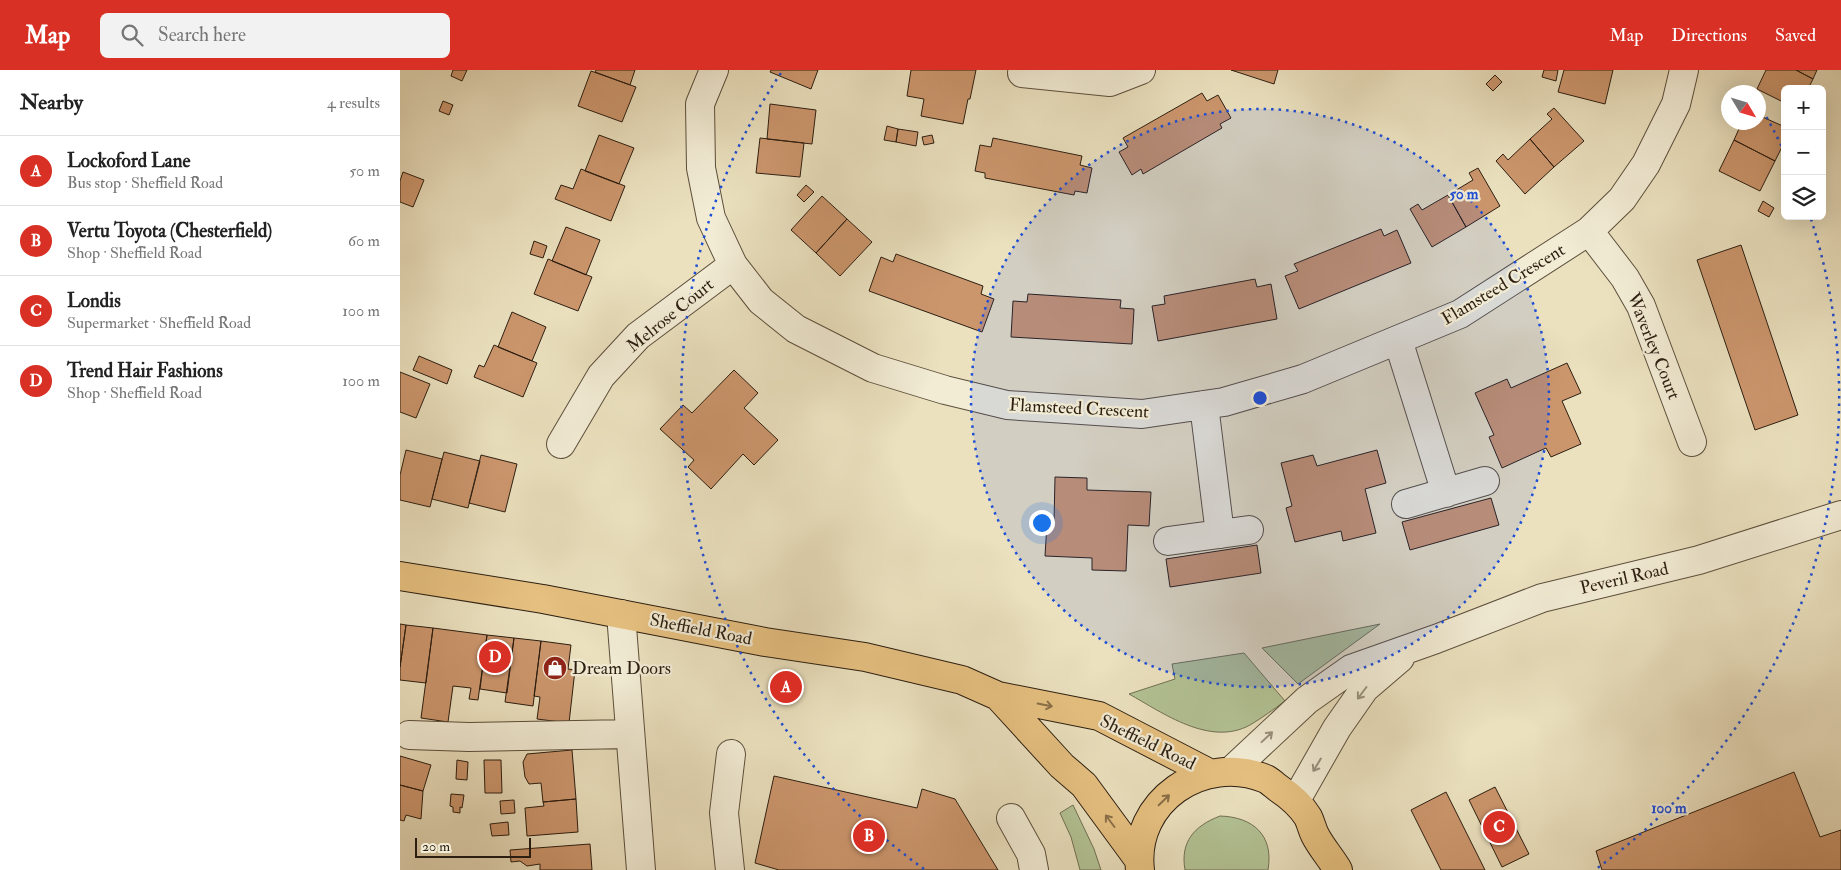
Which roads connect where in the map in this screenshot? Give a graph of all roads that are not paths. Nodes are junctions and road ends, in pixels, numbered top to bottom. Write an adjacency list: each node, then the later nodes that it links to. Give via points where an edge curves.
1 (714, 70): 6 (street, Flamsteed Crescent, via 700,104 702,168 711,218)
2 (1142, 70): 4 (street, via 1110,82)
3 (1684, 70): 5 (street, Flamsteed Crescent, via 1676,104 1646,164 1622,199)
4 (1022, 73)
5 (1589, 231): 7 (street, Flamsteed Crescent, via 1460,314); 9 (street, Waverley Court, via 1641,306)
6 (733, 265): 8 (street, Flamsteed Crescent, via 761,302 796,329 873,368 945,390 1007,405 1142,414); 10 (street, Melrose Court, via 638,336 601,376)
7 (1398, 340): 8 (street, Flamsteed Crescent, via 1303,379); 12 (street)
8 (1204, 405): 16 (street)
9 (1692, 442)
10 (561, 444)
11 (1484, 481): 12 (street)
12 (1446, 493): 13 (street)
13 (1406, 504)
14 (1841, 515): 20 (street, Peveril Road, via 1699,560 1542,598)
15 (1249, 530): 16 (street)
16 (1220, 534): 17 (street)
17 (1168, 541)
18 (400, 576): 19 (main road, Sheffield Road)
19 (621, 614): 21 (main road, Sheffield Road, via 739,638 865,657 962,680); 22 (street)
20 (1410, 648): 25 (street, Peveril Road, one-way to 20, via 1307,700 1351,669); 26 (street, Peveril Road, one-way to 26, via 1365,688 1337,728)
21 (998, 696): 25 (main road, Sheffield Road, one-way to 25, via 1099,716); 29 (main road, Sheffield Road, one-way to 21, via 1084,785 1062,766)
22 (630, 734): 23 (street); 30 (street)
23 (409, 735)
24 (731, 754): 31 (street, via 724,813)
25 (1220, 772): 26 (main road, Sheffield Road, via 1267,779); 29 (main road, Sheffield Road, one-way to 25, via 1144,830 1159,804 1181,785)
26 (1296, 800): 28 (main road, Sheffield Road)
27 (1011, 818): 32 (street, via 1031,854)
28 (1315, 835): 33 (main road, Sheffield Road); 34 (main road, Sheffield Road)
29 (1140, 865)
30 (641, 870)
31 (730, 870)
32 (1034, 870)
33 (1317, 870)
34 (1338, 870)

